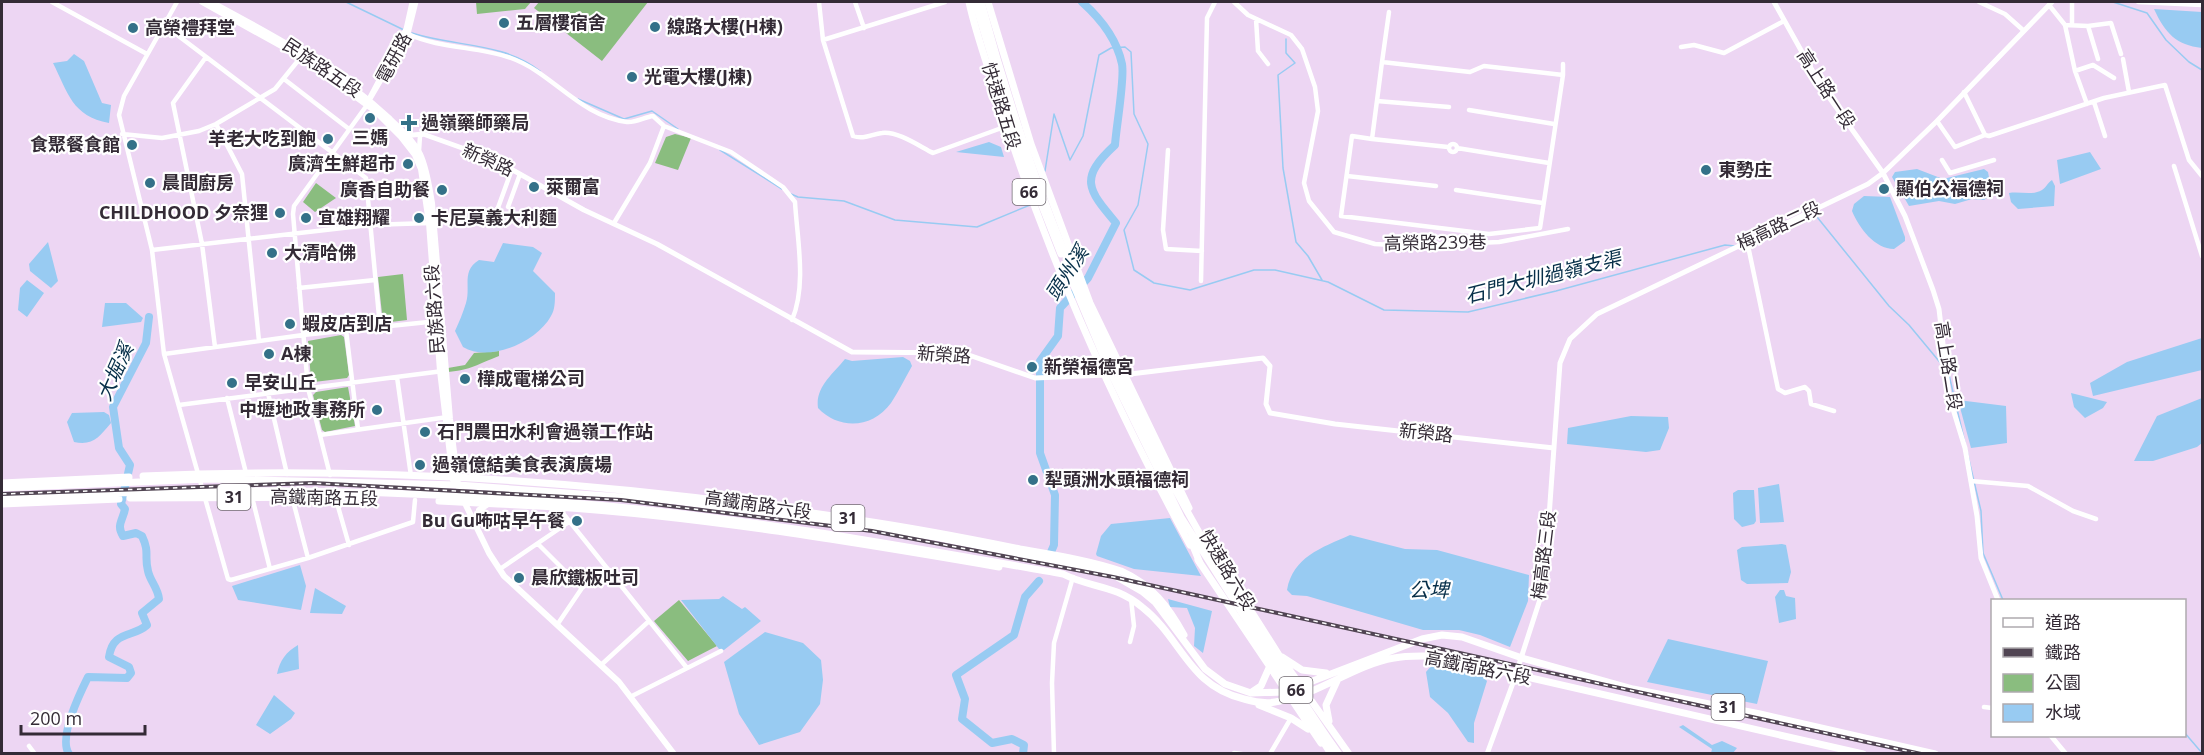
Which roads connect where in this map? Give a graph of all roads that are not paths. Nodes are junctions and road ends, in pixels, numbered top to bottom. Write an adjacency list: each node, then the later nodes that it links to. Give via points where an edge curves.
1 (52, 2): 33 (street)
2 (177, 2): 26 (street)
3 (202, 2): 35 (main road, 民族路五段)
4 (211, 2): 48 (main road, 民族路五段, via 309,56)
5 (414, 2): 30 (street, 電研路); 48 (street, 電研路, via 402,38)
6 (819, 2): 31 (street)
7 (855, 2): 28 (street)
8 (945, 2): 20 (street)
9 (969, 2): 57 (main road, 快速路五段 / 66)
10 (975, 2): 123 (main road, 66, via 1036,195 1108,367)
11 (981, 2): 123 (main road, 66, via 1026,148 1066,257)
12 (988, 2): 108 (main road, 快速路五段 / 66, via 1047,191 1087,296)
13 (1215, 2): 94 (street, via 1208,18)
14 (1234, 2): 23 (street, 高榮路239巷)
15 (1774, 2): 24 (street, 高上路一段)
16 (1979, 2): 29 (street, via 2005,14)
17 (2072, 2): 25 (street)
18 (2138, 2): 21 (street)
19 (2051, 3): 25 (street); 29 (street, 梅高路二段)
20 (925, 4): 28 (street)
21 (2202, 5)
22 (1389, 12): 37 (street)
23 (1256, 19): 38 (street, via 1258,51); 87 (street, 高榮路239巷, via 1291,34 1308,65 1318,111 1304,183 1309,201 1334,232 1375,244 1411,246 1499,242)
24 (1784, 21): 32 (street, via 1724,53 1694,45); 74 (street, 高上路一段, via 1821,86)
25 (2069, 25): 27 (street); 40 (street)
26 (164, 26): 33 (street); 34 (street)
27 (2088, 26): 36 (street); 45 (street, via 2111,23)
28 (864, 28): 31 (street)
29 (2024, 30): 44 (street, 梅高路二段)
30 (408, 34): 48 (street, 電研路); 56 (street, via 429,44 489,51 513,59 589,109 629,122 653,116)
31 (823, 40): 57 (street, via 853,136 861,138 884,132 933,153)
32 (1681, 47)
33 (147, 54): 59 (street, via 121,104)
34 (206, 57): 46 (street); 62 (street, via 174,98)
35 (301, 57): 43 (street); 48 (main road, 民族路五段)
36 (2098, 60)
37 (1382, 62): 41 (street, via 1470,72 1484,66); 47 (street)
38 (1268, 64)
39 (1563, 64): 41 (street)
40 (2075, 71): 42 (street, via 2093,65); 50 (street)
41 (1563, 75): 55 (street)
42 (2114, 78)
43 (284, 79): 46 (street); 58 (street)
44 (1964, 92): 53 (street, 梅高路二段); 61 (street)
45 (2128, 92): 49 (street); 76 (street, via 2166,86 2189,160)
46 (262, 98): 54 (street); 67 (street)
47 (1377, 101): 51 (street); 65 (street)
48 (368, 102): 58 (street); 63 (main road, 民族路五段)
49 (2094, 102): 50 (street); 64 (street)
50 (2087, 104): 61 (street)
51 (1449, 107)
52 (1469, 110): 55 (street)
53 (1937, 121): 61 (street, via 1955,147); 74 (street, 梅高路二段)
54 (216, 124): 62 (street); 89 (street, via 242,174)
55 (1554, 124): 71 (street)
56 (664, 126): 85 (street, via 650,163); 99 (street, via 731,152 790,194 795,202 793,213 801,252 798,298)
57 (1007, 126): 109 (main road, 快速路五段 / 66, via 1044,234)
58 (349, 129): 67 (street)
59 (122, 134): 62 (street); 93 (street)
60 (423, 134): 63 (street, 新榮路); 68 (street); 73 (street, 新榮路)
61 (1985, 135)
62 (180, 136): 92 (street)
63 (404, 136): 68 (main road, 民族路六段)
64 (2105, 136)
65 (1372, 139): 71 (street, via 1448,147 1454,144 1457,148); 77 (street, via 1352,136)
66 (1168, 150): 94 (street, via 1163,230 1166,249)
67 (332, 152): 86 (street, via 366,177); 88 (street, via 294,206)
68 (417, 154): 84 (main road, 民族路六段)
69 (1942, 160): 70 (street, via 1950,173)
70 (1994, 160)
71 (1549, 163): 81 (street)
72 (2174, 166): 90 (street)
73 (512, 169): 75 (street, 新榮路); 83 (street)
74 (1883, 173): 91 (street, 梅高路二段); 131 (street, 高上路二段, via 1905,216 1939,309 1949,396)
75 (520, 174): 82 (street); 85 (street, 新榮路)
76 (2202, 175): 78 (street)
77 (1347, 176): 79 (street); 81 (street, via 1341,216 1489,234 1540,228)
78 (2202, 182)
79 (1436, 186)
80 (1456, 190): 81 (street)
81 (1543, 203)
82 (508, 207)
83 (495, 216)
84 (431, 223): 86 (street); 100 (main road, 民族路六段)
85 (614, 223): 99 (street, 新榮路)
86 (369, 225): 88 (street); 96 (street)
87 (1568, 229)
88 (295, 234): 89 (street); 98 (street)
89 (249, 238): 92 (street); 104 (street)
90 (2200, 239): 95 (street)
91 (1747, 243): 116 (street, via 1779,389 1785,393 1805,387 1811,404); 121 (street, 梅高路二段, via 1605,309 1577,330 1563,350 1560,363)
92 (201, 244): 93 (street); 105 (street)
93 (152, 250): 106 (street)
94 (1202, 251): 97 (street)
95 (2202, 256)
96 (375, 280): 98 (street); 101 (street)
97 (1201, 281)
98 (299, 288): 103 (street)
99 (792, 320): 109 (street, 新榮路, via 852,352 963,353 1035,378)
100 (439, 321): 101 (street); 107 (main road, 民族路六段)
101 (380, 327): 102 (street)
102 (346, 330): 103 (street); 111 (street)
103 (303, 335): 104 (street); 112 (street)
104 (259, 341): 105 (street)
105 (215, 347): 106 (street)
106 (164, 354): 115 (street)
107 (443, 371): 110 (street); 117 (main road, 民族路六段)
108 (1126, 374): 109 (street, 新榮路); 121 (street, 新榮路, via 1263,358 1270,366 1266,404 1270,412 1335,424); 163 (main road, 快速路六段 / 66, via 1158,449)
109 (1106, 375): 165 (main road, 快速路六段 / 66, via 1130,433)
110 (397, 376): 111 (street); 118 (street)
111 (353, 382): 112 (street); 119 (street)
112 (308, 388): 113 (street); 120 (street)
113 (268, 393): 114 (street); 125 (street)
114 (227, 398): 115 (street); 124 (street)
115 (179, 405): 128 (street)
116 (1834, 411)
117 (447, 417): 118 (street); 130 (main road, 民族路六段)
118 (402, 424): 119 (street); 127 (street)
119 (358, 429): 120 (street)
120 (320, 435): 126 (street)
121 (1554, 448): 122 (street, 梅高路二段)
122 (1554, 457): 179 (street, 梅高路三段, via 1544,587)
123 (1162, 470): 149 (main road, 66)
124 (246, 473): 125 (main road, 高鐵南路五段 / 31); 128 (main road, 高鐵南路五段 / 31)
125 (287, 474): 126 (main road, 高鐵南路五段 / 31)
126 (330, 475): 127 (main road, 高鐵南路五段 / 31)
127 (411, 476): 130 (main road, 高鐵南路五段 / 31)
128 (198, 477): 129 (main road, 高鐵南路五段 / 31); 130 (main road, 高鐵南路五段 / 31); 133 (main road, 高鐵南路五段 / 31); 135 (street)
129 (34, 481): 132 (main road, 高鐵南路五段 / 31); 133 (main road)
130 (456, 481): 140 (main road, 高鐵南路六段 / 31); 143 (main road, 民族路六段); 144 (main road, 高鐵南路六段 / 31)
131 (1974, 482): 151 (street, via 2028,486); 172 (street, 高上路二段, via 1981,558)
132 (2, 483)
133 (12, 487): 134 (main road, 高鐵南路五段 / 31)
134 (2, 488)
135 (203, 495): 136 (main road, 高鐵南路五段 / 31); 139 (main road, 高鐵南路五段 / 31); 143 (main road, 高鐵南路五段 / 31, via 331,491); 145 (main road, 高鐵南路五段 / 31); 167 (street, via 228,579)
136 (44, 496): 141 (main road, 高鐵南路五段 / 31); 145 (main road)
137 (292, 496): 138 (main road, 高鐵南路五段 / 31); 139 (main road, 高鐵南路五段 / 31); 164 (street)
138 (335, 496): 142 (main road, 高鐵南路五段 / 31); 159 (street)
139 (252, 497): 167 (street)
140 (696, 497): 144 (main road); 156 (main road, 高鐵南路六段 / 31)
141 (2, 499)
142 (415, 500): 143 (main road, 高鐵南路五段 / 31); 159 (street, via 413,522)
143 (464, 500): 147 (main road, 高鐵南路六段 / 31); 150 (main road, 高鐵南路六段 / 31, via 560,502); 154 (main road, 民族路六段)
144 (676, 501): 155 (main road, 高鐵南路六段 / 31)
145 (19, 503): 146 (main road, 高鐵南路五段 / 31)
146 (2, 504)
147 (488, 504): 148 (main road, 高鐵南路六段 / 31); 154 (main road, via 477,514)
148 (558, 507): 152 (main road, 高鐵南路六段 / 31); 153 (street)
149 (1184, 515): 163 (main road); 165 (main road); 175 (main road, 66)
150 (703, 517): 152 (main road); 160 (main road, 高鐵南路六段 / 31)
151 (2096, 519)
152 (677, 520): 160 (main road, 高鐵南路六段 / 31)
153 (569, 522): 158 (street); 166 (street)
154 (476, 527): 168 (main road, 民族路六段)
155 (900, 532): 156 (main road, 高鐵南路六段 / 31); 160 (main road)
156 (939, 535): 157 (main road, 高鐵南路六段 / 31); 161 (main road); 180 (main road, 高鐵南路六段 / 31, via 1105,566 1132,576 1169,608)
157 (951, 540): 162 (main road); 180 (main road, 高鐵南路六段 / 31, via 1117,577 1155,602)
158 (538, 544): 168 (street); 170 (street)
159 (349, 545): 164 (street)
160 (905, 548): 161 (main road, 高鐵南路六段 / 31)
161 (920, 551): 162 (main road, 高鐵南路六段 / 31); 169 (main road, 高鐵南路六段 / 31)
162 (951, 553): 169 (main road, 高鐵南路六段 / 31)
163 (1216, 556): 178 (main road, 快速路六段 / 66)
164 (308, 558): 167 (street)
165 (1200, 563): 183 (main road, 快速路六段 / 66)
166 (607, 568): 170 (street); 173 (street)
167 (270, 569)
168 (500, 569): 174 (main road, 民族路六段)
169 (1071, 577): 171 (main road, 高鐵南路六段 / 31, via 1102,585); 203 (street, via 1054,643)
170 (582, 588): 174 (street)
171 (1131, 599): 176 (street, via 1134,626); 192 (main road, 高鐵南路六段 / 31, via 1154,617 1199,676)
172 (1998, 599)
173 (649, 621): 181 (street); 182 (street)
174 (557, 625): 181 (main road, 民族路六段)
175 (1252, 627): 207 (main road, 66); 208 (main road, 66)
176 (1130, 642)
177 (721, 651): 182 (street)
178 (1279, 655): 184 (main road, via 1302,670); 187 (main road, 快速路六段 / 66)
179 (1522, 658): 184 (main road, 高鐵南路六段 / 31, via 1480,641 1442,635); 185 (street, 梅高路三段); 212 (main road, 高鐵南路六段 / 31, via 1633,689)
180 (1196, 659): 190 (main road, 高鐵南路六段 / 31, via 1225,684)
181 (601, 665): 191 (main road, 民族路六段)
182 (687, 668): 191 (street)
183 (1269, 668): 188 (main road, 快速路六段 / 66); 190 (main road, via 1261,686)
184 (1344, 670): 187 (main road, 高鐵南路六段 / 31)
185 (1516, 674): 186 (main road, 高鐵南路六段 / 31, via 1435,656 1407,657 1378,663); 210 (street, 梅高路三段); 211 (main road, 高鐵南路六段 / 31)
186 (1337, 681): 189 (main road, 高鐵南路六段 / 31); 197 (main road, via 1326,705)
187 (1301, 684): 188 (main road, 高鐵南路六段 / 31); 189 (main road, 快速路六段 / 66)
188 (1284, 692): 190 (main road, 高鐵南路六段 / 31); 193 (main road, 快速路六段 / 66)
189 (1306, 692): 193 (main road, 高鐵南路六段 / 31); 197 (main road, 快速路六段 / 66)
190 (1251, 693)
191 (632, 696): 202 (main road, 民族路六段)
192 (1237, 698): 193 (main road, 高鐵南路六段 / 31, via 1262,704); 196 (main road, 31)
193 (1289, 699): 199 (main road, 快速路六段 / 66)
194 (1984, 707): 195 (street)
195 (1991, 708)
196 (1291, 718): 199 (main road, 31); 206 (street)
197 (1333, 731): 209 (main road, 快速路六段 / 66)
198 (2053, 737): 213 (street)
199 (1317, 738): 207 (main road, 快速路六段 / 66)
200 (28, 746): 201 (street)
201 (35, 753)
202 (674, 753)
203 (1054, 753)
204 (1234, 753): 205 (street)
205 (1242, 753)
206 (1270, 753)
207 (1330, 753)
208 (1339, 753)
209 (1349, 753)
210 (1487, 753)
211 (1863, 753)
212 (1935, 753)
213 (2066, 753)

